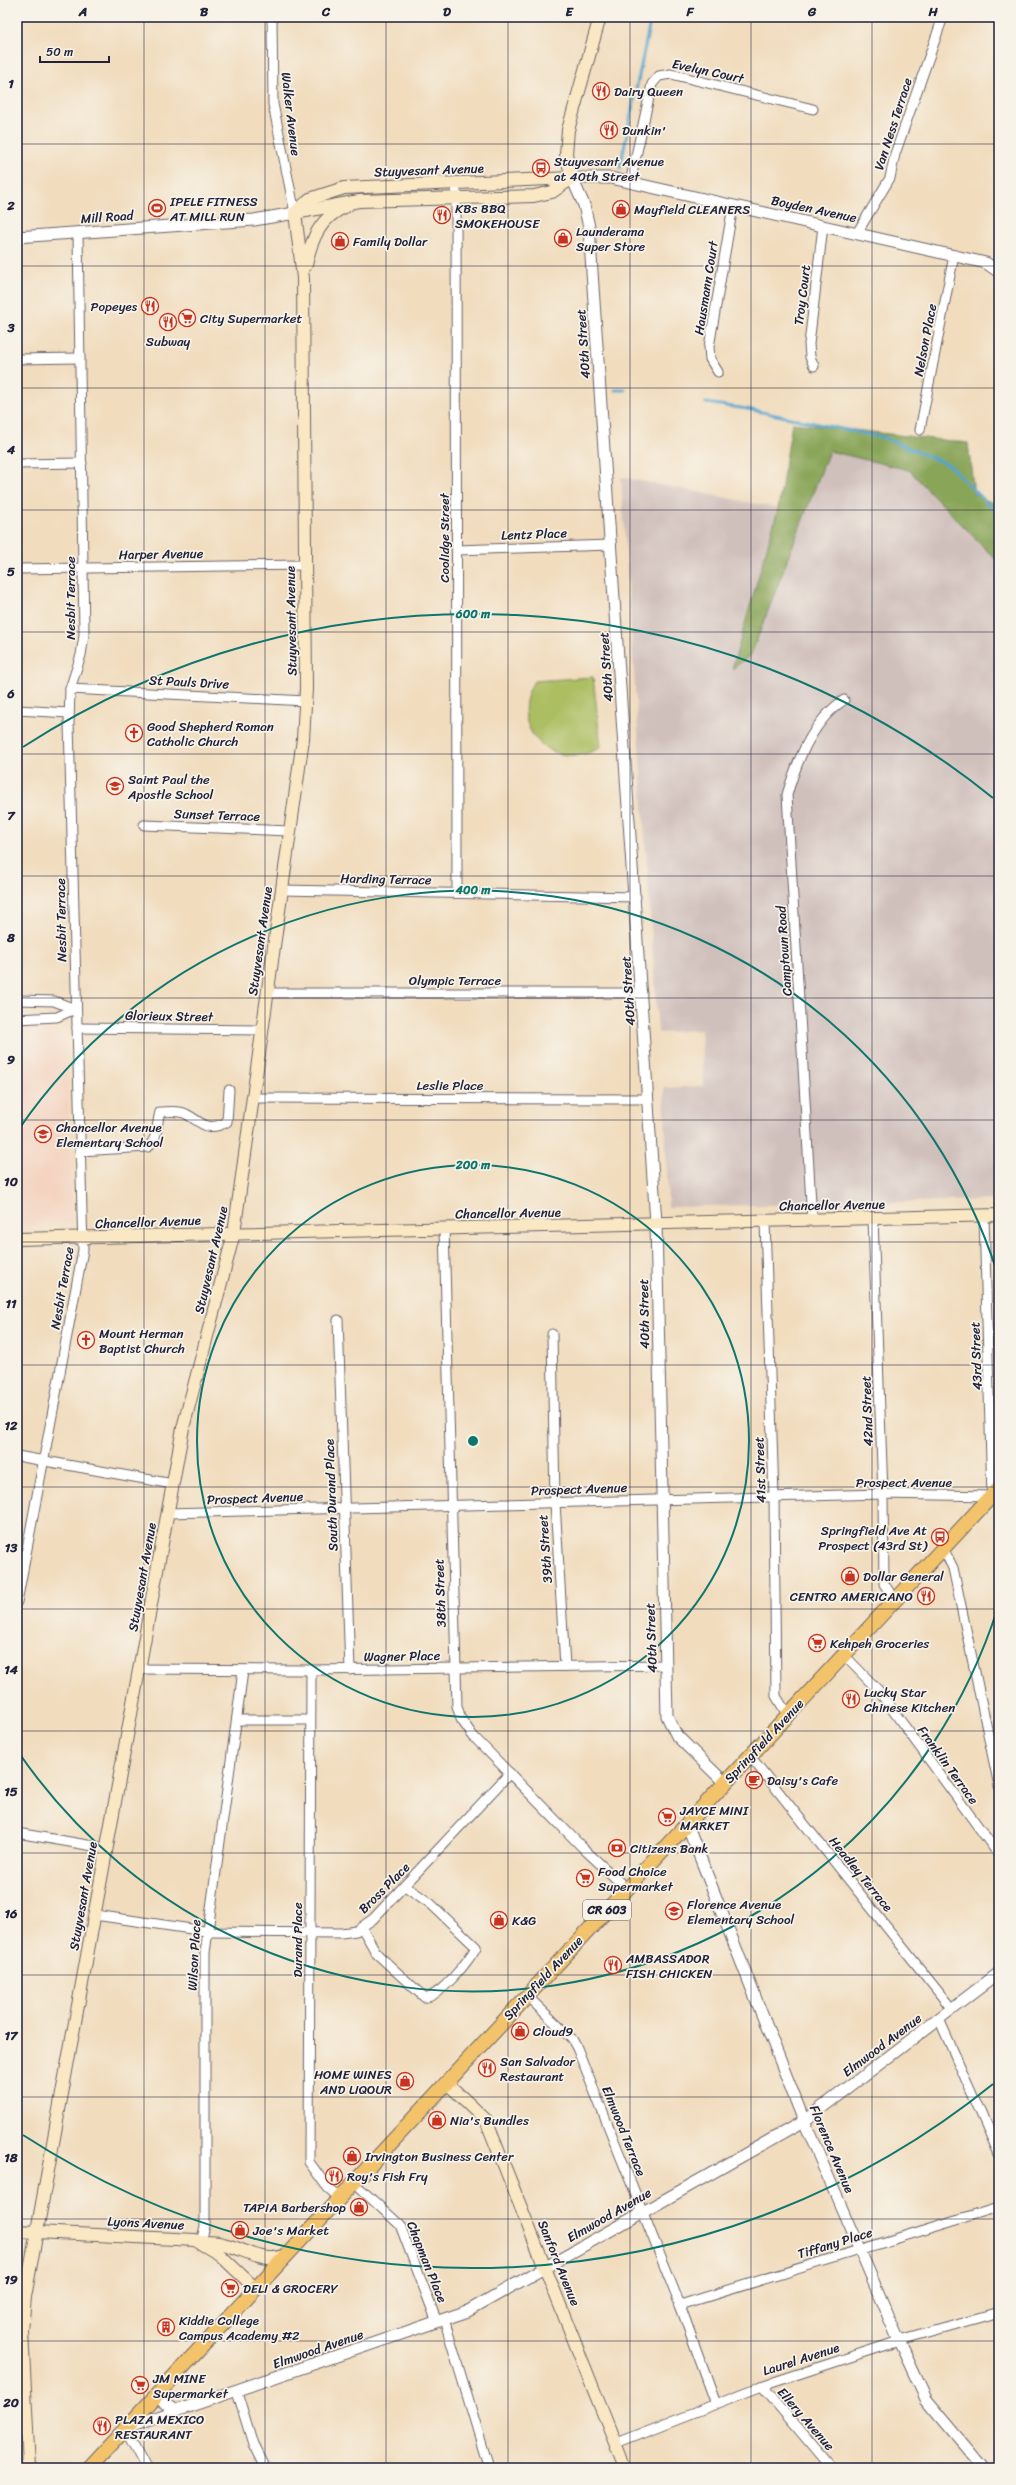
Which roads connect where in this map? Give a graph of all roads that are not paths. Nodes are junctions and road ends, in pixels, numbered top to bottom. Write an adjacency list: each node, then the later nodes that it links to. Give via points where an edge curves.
1 (272, 17): 11 (street, Walker Avenue, via 273,104)
2 (600, 17): 5 (main road, via 568,130 566,154)
3 (943, 17): 14 (street, Van Ness Terrace, via 895,154 890,178)
4 (813, 109): 7 (street, Evelyn Court, via 672,74 659,76 652,84)
5 (572, 178): 6 (main road, Stuyvesant Avenue); 7 (street, Boyden Avenue, via 604,178); 8 (main road, via 559,188 543,194); 26 (street, 40th Street, via 584,205 589,227)
6 (456, 182): 8 (street, Coolidge Street); 11 (main road, Stuyvesant Avenue, via 333,190 310,199)
7 (630, 183): 10 (street, Boyden Avenue)
8 (456, 198): 9 (main road); 27 (street, Coolidge Street)
9 (359, 201): 11 (main road); 18 (main road, via 341,208 320,226 311,242)
10 (733, 206): 12 (street, Boyden Avenue); 22 (street, Hausmann Court, via 709,347 710,359)
11 (295, 213): 13 (street, Mill Road, via 254,220); 18 (main road, Stuyvesant Avenue)
12 (823, 226): 14 (street, Boyden Avenue); 21 (street, Troy Court, via 809,344)
13 (78, 233): 15 (street, Mill Road); 19 (street, Nesbit Terrace)
14 (857, 233): 16 (street, Boyden Avenue)
15 (17, 237)
16 (954, 255): 17 (street, Boyden Avenue, via 986,263); 23 (street, Nelson Place)
17 (999, 272)
18 (303, 278): 28 (main road, Stuyvesant Avenue)
19 (80, 358): 20 (street); 24 (street, Nesbit Terrace)
20 (17, 359)
21 (814, 366)
22 (718, 372)
23 (920, 430)
24 (82, 463): 25 (street); 29 (street, Nesbit Terrace)
25 (17, 464)
26 (612, 545): 27 (street, Lentz Place); 40 (street, 40th Street)
27 (457, 550): 39 (street, Coolidge Street)
28 (305, 565): 29 (street, Harper Avenue); 33 (main road, Stuyvesant Avenue)
29 (83, 568): 30 (street, Harper Avenue); 31 (street, Nesbit Terrace, via 84,644)
30 (17, 569)
31 (70, 689): 33 (street, St Pauls Drive); 35 (street, Nesbit Terrace)
32 (844, 700): 55 (street, Camptown Road, via 830,709 820,720 793,775 787,795)
33 (306, 701): 37 (main road, Stuyvesant Avenue)
34 (17, 710): 35 (street)
35 (69, 713): 44 (street, Nesbit Terrace)
36 (144, 825): 37 (street, Sunset Terrace)
37 (289, 831): 38 (main road, Stuyvesant Avenue)
38 (281, 890): 39 (street, Harding Terrace); 41 (main road, Stuyvesant Avenue)
39 (457, 893): 40 (street, Harding Terrace)
40 (636, 897): 42 (street, 40th Street)
41 (267, 993): 42 (street, Olympic Terrace); 47 (main road, Stuyvesant Avenue)
42 (642, 993): 50 (street, 40th Street)
43 (17, 1000): 44 (street, via 54,1001)
44 (75, 1009): 45 (street, via 57,1017); 46 (street, Nesbit Terrace)
45 (17, 1019)
46 (76, 1028): 47 (street, Glorieux Street); 51 (street, Nesbit Terrace)
47 (261, 1030): 49 (main road, Stuyvesant Avenue)
48 (229, 1090): 51 (street, via 227,1122 220,1126 201,1125 185,1114 160,1112 157,1131 148,1147)
49 (253, 1098): 50 (street, Leslie Place); 59 (main road, Stuyvesant Avenue)
50 (648, 1099): 57 (street, 40th Street)
51 (80, 1151): 60 (street, Nesbit Terrace)
52 (999, 1215): 53 (main road, Chancellor Avenue)
53 (984, 1216): 54 (main road, Chancellor Avenue); 67 (street, 43rd Street)
54 (873, 1218): 55 (main road, Chancellor Avenue); 68 (street, 42nd Street)
55 (812, 1220): 56 (main road, Chancellor Avenue)
56 (765, 1221): 57 (main road, Chancellor Avenue); 69 (street, 41st Street)
57 (656, 1223): 58 (main road, Chancellor Avenue); 70 (street, 40th Street)
58 (444, 1228): 59 (main road, Chancellor Avenue); 72 (street, 38th Street)
59 (234, 1233): 60 (main road, Chancellor Avenue); 66 (main road, Stuyvesant Avenue, via 184,1428)
60 (84, 1237): 61 (main road, Chancellor Avenue); 65 (street, Nesbit Terrace)
61 (17, 1239)
62 (338, 1320): 73 (street, South Durand Place)
63 (552, 1334): 71 (street, 39th Street)
64 (17, 1456): 65 (street)
65 (42, 1460): 66 (street); 77 (street, Nesbit Terrace)
66 (173, 1484): 74 (main road, Stuyvesant Avenue)
67 (995, 1492): 68 (street, Prospect Avenue); 75 (main road, Springfield Avenue / CR 603)
68 (883, 1494): 69 (street, Prospect Avenue); 76 (street, 42nd Street, via 884,1584)
69 (774, 1497): 70 (street, Prospect Avenue); 86 (street, 41st Street, via 776,1696)
70 (661, 1500): 71 (street, Prospect Avenue); 79 (street, 40th Street)
71 (555, 1503): 72 (street, Prospect Avenue); 80 (street, 39th Street)
72 (450, 1506): 73 (street, Prospect Avenue); 81 (street, 38th Street)
73 (345, 1508): 74 (street, Prospect Avenue); 84 (street, South Durand Place)
74 (168, 1513): 82 (main road, Stuyvesant Avenue)
75 (943, 1548): 76 (main road, Springfield Avenue / CR 603); 92 (street, via 953,1568)
76 (895, 1600): 78 (main road, Springfield Avenue / CR 603)
77 (17, 1602)
78 (844, 1655): 86 (main road, Springfield Avenue / CR 603); 96 (street, Franklin Terrace, via 878,1690)
79 (666, 1665): 80 (street, Wagner Place); 91 (street, 40th Street, via 667,1716 670,1725 677,1736)
80 (565, 1666): 81 (street, Wagner Place)
81 (455, 1668): 84 (street, Wagner Place); 90 (street, 38th Street, via 456,1706 461,1719)
82 (139, 1669): 85 (street, Wagner Place); 95 (main road, Stuyvesant Avenue)
83 (311, 1670): 84 (street, Wagner Place); 85 (street, Wagner Place); 88 (street, Durand Place)
84 (350, 1670)
85 (243, 1671): 87 (street, Wilson Place)
86 (788, 1716): 89 (main road, Springfield Avenue / CR 603)
87 (237, 1720): 88 (street); 101 (street, Wilson Place)
88 (310, 1720): 102 (street, Durand Place)
89 (750, 1756): 91 (main road, Springfield Avenue / CR 603); 105 (street, Headley Terrace)
90 (510, 1773): 97 (street, Bross Place); 98 (street, 38th Street)
91 (726, 1782): 93 (main road, Springfield Avenue / CR 603)
92 (999, 1786)
93 (686, 1824): 98 (main road, Springfield Avenue / CR 603); 108 (street, Florence Avenue)
94 (17, 1833): 95 (street)
95 (105, 1848): 99 (main road, Stuyvesant Avenue)
96 (999, 1854)
97 (405, 1886): 100 (street, Bross Place); 100 (street, via 431,1904 476,1947 446,1984 431,1996 424,1997 377,1954)
98 (627, 1889): 104 (main road, Springfield Avenue / CR 603)
99 (95, 1915): 101 (street, Bross Place); 115 (main road, Stuyvesant Avenue)
100 (362, 1928): 102 (street, Bross Place, via 349,1933)
101 (207, 1931): 102 (street, Bross Place); 116 (street, Wilson Place, via 205,2226)
102 (310, 1934): 111 (street, Durand Place, via 309,2162 328,2188)
103 (999, 1973): 105 (street, Elmwood Avenue)
104 (527, 1996): 107 (main road, Springfield Avenue / CR 603); 113 (street, Elmwood Terrace, via 572,2039 577,2048)
105 (952, 2009): 106 (street, Elmwood Avenue)
106 (939, 2019): 108 (street, Elmwood Avenue); 109 (street)
107 (446, 2082): 110 (main road, Springfield Avenue / CR 603); 119 (main road, Sanford Avenue, via 486,2120)
108 (804, 2121): 113 (street, Elmwood Avenue); 117 (street, Florence Avenue)
109 (999, 2154)
110 (354, 2183): 111 (main road, Springfield Avenue / CR 603); 123 (street, Chapman Place, via 400,2225)
111 (340, 2198): 118 (main road, Springfield Avenue / CR 603)
112 (999, 2207): 117 (street, Tiffany Place)
113 (643, 2213): 119 (street, Elmwood Avenue); 121 (street, Elmwood Terrace)
114 (17, 2231): 115 (main road, Lyons Avenue)
115 (36, 2232): 116 (main road, Lyons Avenue, via 181,2238); 132 (main road, Stuyvesant Avenue, via 23,2314)
116 (201, 2242): 118 (main road, via 220,2243 267,2259 276,2259); 120 (main road, Lyons Avenue, via 219,2254)
117 (860, 2249): 121 (street, Tiffany Place); 124 (street, Florence Avenue)
118 (289, 2253): 120 (main road, Springfield Avenue / CR 603)
119 (546, 2268): 123 (street, Elmwood Avenue, via 468,2311); 131 (main road, Sanford Avenue)
120 (256, 2288): 127 (main road, Springfield Avenue / CR 603)
121 (680, 2306): 128 (street, Elmwood Terrace)
122 (999, 2313): 124 (street, Laurel Avenue)
123 (440, 2321): 126 (street, Elmwood Avenue); 136 (street, Chapman Place)
124 (899, 2341): 125 (street, Laurel Avenue); 139 (street, Florence Avenue, via 926,2399)
125 (762, 2386): 128 (street, Laurel Avenue); 138 (street, Ellery Avenue)
126 (237, 2392): 129 (street, Elmwood Avenue); 135 (street, via 253,2444)
127 (156, 2395): 129 (street, via 173,2409); 130 (main road, Springfield Avenue / CR 603)
128 (716, 2404): 131 (street, Laurel Avenue)
129 (182, 2410): 130 (street, Elmwood Avenue)
130 (125, 2429): 133 (main road, Springfield Avenue / CR 603); 134 (street)
131 (616, 2443): 137 (main road, Sanford Avenue)
132 (29, 2468)
133 (89, 2468)
134 (146, 2468)
135 (265, 2468)
136 (489, 2468)
137 (625, 2468)
138 (831, 2468)
139 (984, 2468)

